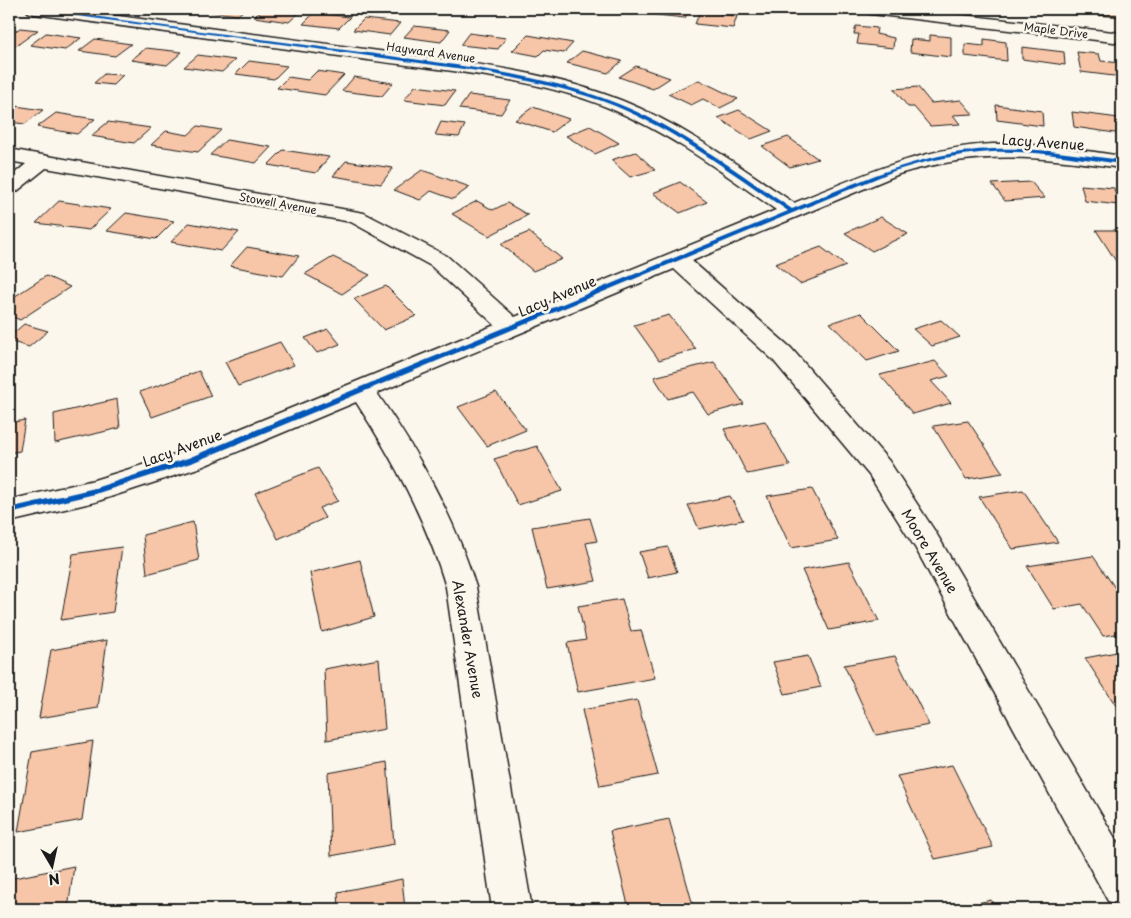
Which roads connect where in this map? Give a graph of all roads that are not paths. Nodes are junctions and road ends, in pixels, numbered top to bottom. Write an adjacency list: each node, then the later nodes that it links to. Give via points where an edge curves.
1 (34, 9): 8 (street, Hayward Avenue, via 478,70 570,89 627,109 665,128)
2 (871, 9): 3 (street, Maple Drive)
3 (1122, 38)
4 (9, 155): 5 (street, Stowell Avenue)
5 (42, 161): 7 (street); 10 (street, Stowell Avenue, via 357,217 439,261)
6 (1122, 162): 8 (street, Lacy Avenue, via 1026,150 954,154 892,170)
7 (9, 188)
8 (792, 212): 9 (street, Lacy Avenue)
9 (677, 260): 10 (street, Lacy Avenue); 13 (street, Moore Avenue, via 782,354 879,468 926,541)
10 (513, 328): 11 (street, Lacy Avenue)
11 (362, 390): 12 (street, Lacy Avenue, via 191,460 95,491); 14 (street, Alexander Avenue, via 404,454 441,525 452,554 461,587)
12 (9, 511)
13 (1122, 887)
14 (512, 909)

